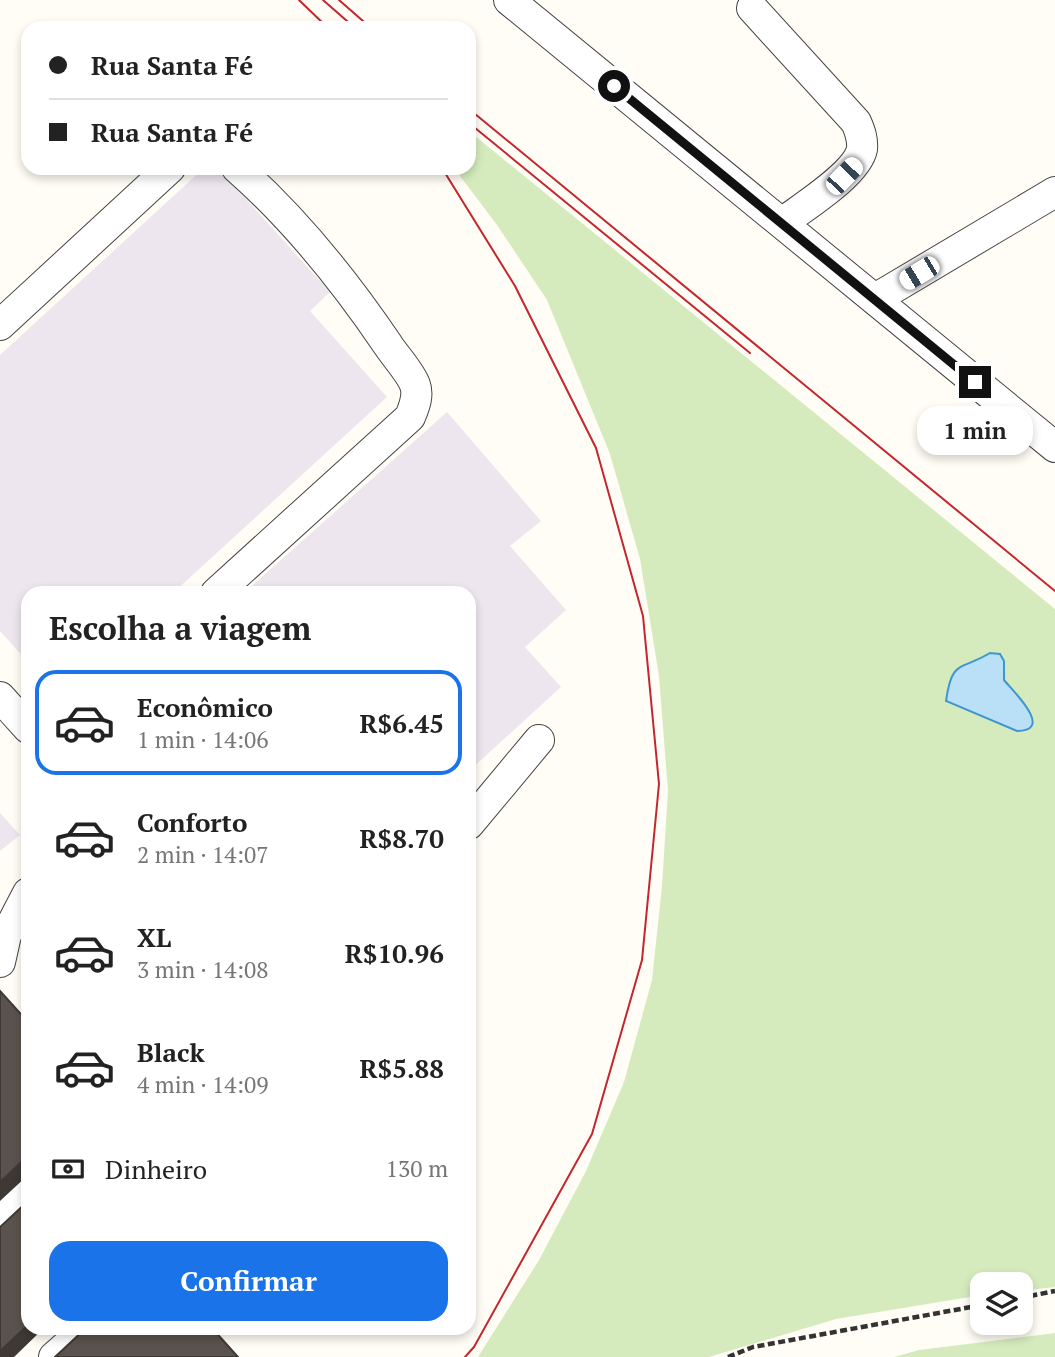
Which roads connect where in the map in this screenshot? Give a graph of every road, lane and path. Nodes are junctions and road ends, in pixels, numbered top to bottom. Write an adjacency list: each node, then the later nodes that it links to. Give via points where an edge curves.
1 (509, 0): 6 (street)
2 (752, 8): 6 (street, via 856,122 862,136 858,161)
3 (162, 175): 8 (street)
4 (245, 175): 10 (street, via 312,242 415,385 416,400 411,417)
5 (1053, 196): 7 (street)
6 (782, 223): 7 (street)
7 (876, 299): 9 (street)
8 (0, 326)
9 (1055, 447)
10 (224, 586)
11 (0, 697): 12 (street)
12 (21, 720)
13 (539, 740): 14 (street)
14 (476, 816)
15 (21, 908): 16 (street)
16 (2, 941)
17 (21, 1198): 18 (street)
18 (0, 1217)
19 (1055, 1291): 20 (path)
20 (1033, 1295)
21 (970, 1307): 24 (path, via 753,1347)
22 (79, 1335): 23 (street)
23 (54, 1357)
24 (728, 1357)

